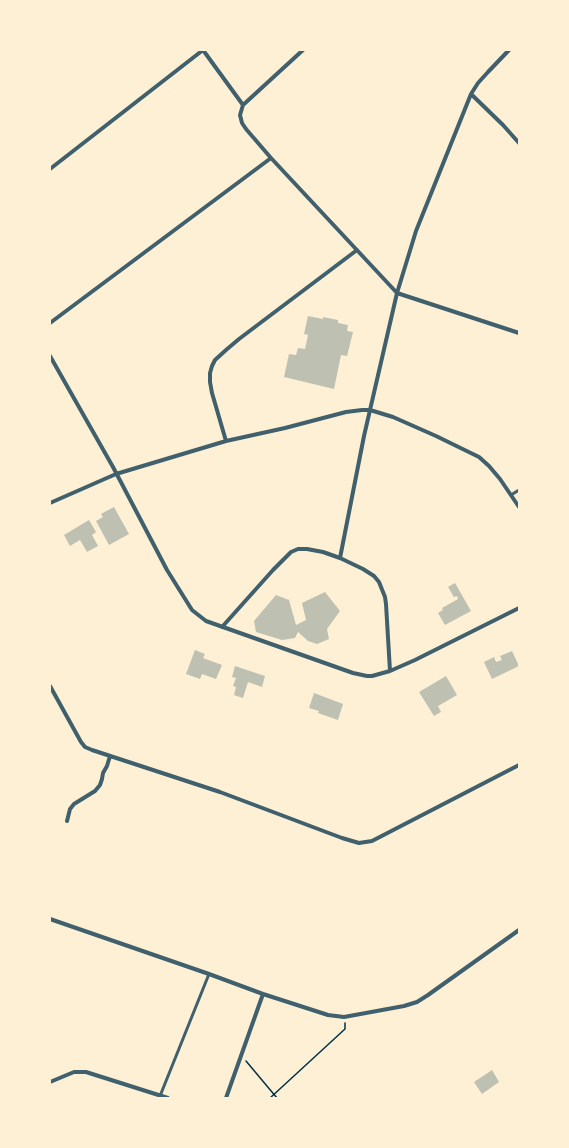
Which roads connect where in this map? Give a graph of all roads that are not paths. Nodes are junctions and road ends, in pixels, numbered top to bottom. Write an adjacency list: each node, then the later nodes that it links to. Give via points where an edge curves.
1 (203, 50): 5 (street); 8 (street)
2 (303, 50): 5 (street)
3 (509, 50): 4 (street)
4 (471, 94): 6 (street); 10 (street, via 416,231)
5 (243, 105): 7 (street, via 240,115 242,123)
6 (519, 143)
7 (271, 158): 9 (street); 11 (street)
8 (50, 169)
9 (357, 250): 10 (street); 15 (street, via 215,360 210,382)
10 (397, 293): 12 (street); 14 (street)
11 (50, 323)
12 (519, 333)
13 (50, 356): 16 (street)
14 (370, 410): 15 (street, via 346,412); 18 (street, via 413,425 479,457); 21 (street)
15 (226, 441): 16 (street)
16 (116, 474): 19 (street); 23 (street, via 187,604 202,619)
17 (519, 490): 18 (lane)
18 (511, 495): 20 (street)
19 (50, 503)
20 (519, 507)
21 (340, 558): 23 (street, via 307,549 292,552 272,570); 24 (street, via 374,576 382,588 386,604)
22 (519, 608): 24 (street)
23 (222, 627): 24 (street, via 360,675 372,676)
24 (390, 671)
25 (50, 686): 26 (street, via 85,747)
26 (110, 756): 27 (street, via 220,792 359,844 372,841); 28 (street, via 100,785 74,804)
27 (519, 765)
28 (67, 821)
29 (50, 919): 31 (street)
30 (519, 930): 32 (street, via 428,995 404,1006 344,1017 328,1015)
31 (209, 974): 32 (street); 34 (lane)
32 (263, 994): 36 (street)
33 (50, 1082): 34 (street, via 74,1072 86,1072)
34 (160, 1096): 35 (street)
35 (168, 1098)
36 (226, 1098)

